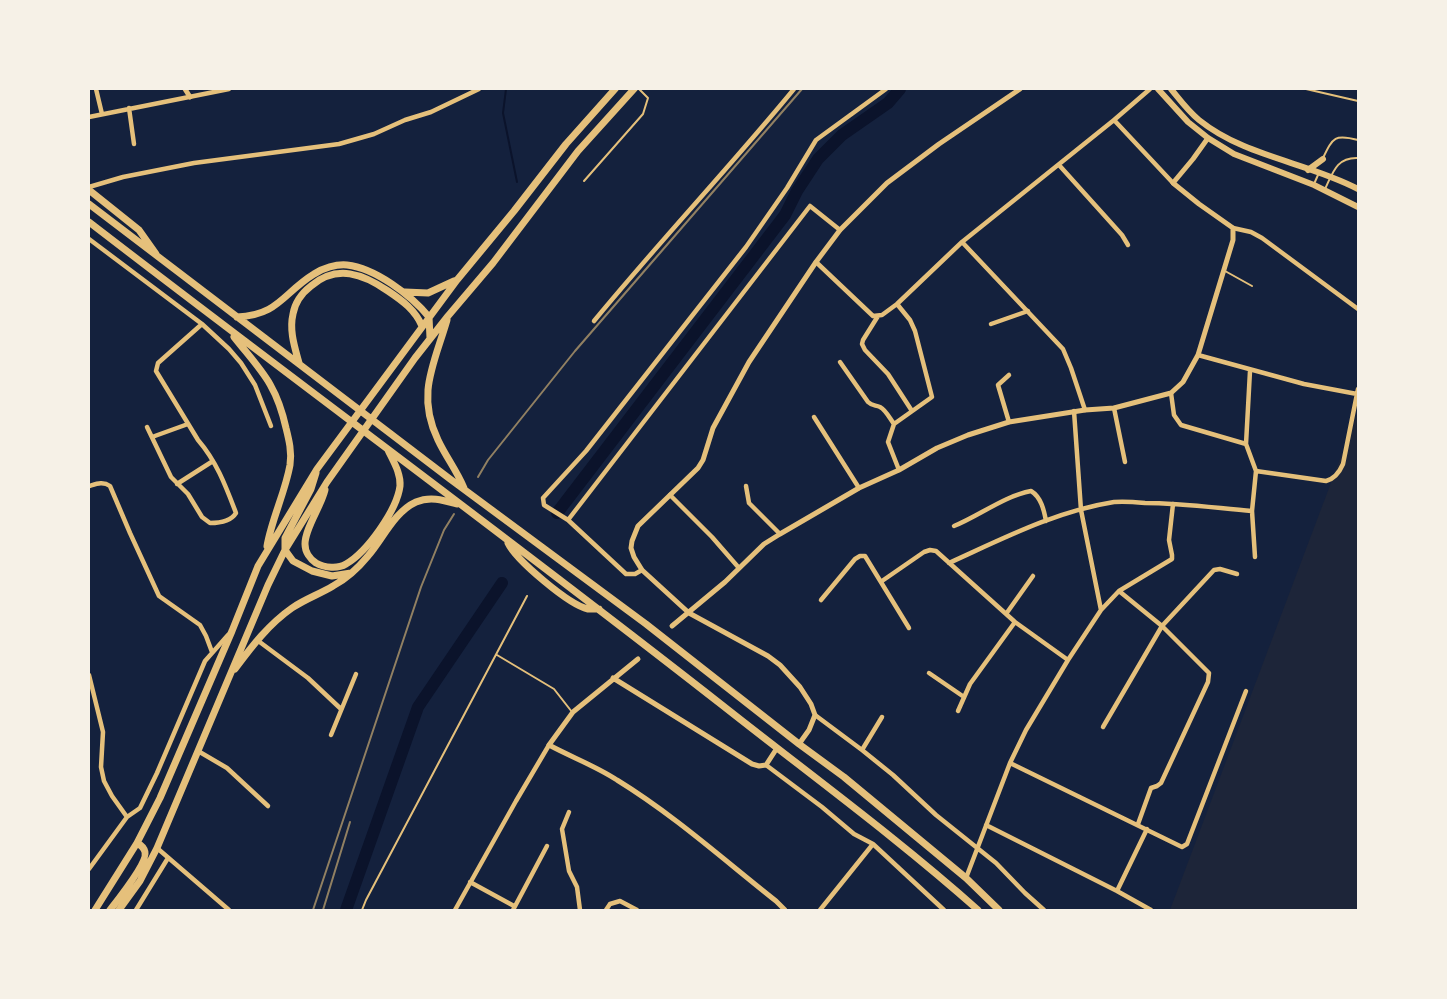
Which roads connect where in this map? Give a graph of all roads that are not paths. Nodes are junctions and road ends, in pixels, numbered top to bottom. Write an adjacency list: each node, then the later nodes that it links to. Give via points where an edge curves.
1 (96, 89): 19 (street)
2 (185, 89): 16 (street)
3 (229, 89): 15 (street)
4 (479, 89): 34 (street, via 431,112 339,144 194,163 123,177)
5 (615, 89): 48 (highway, via 566,144)
6 (634, 89): 54 (highway, via 578,151 493,263)
7 (640, 89): 31 (lane, via 648,98 643,114)
8 (794, 89): 58 (street)
9 (886, 89): 100 (street, via 816,140 746,248 586,451 543,498 544,505)
10 (1020, 89): 41 (street, via 888,183)
11 (1150, 89): 21 (street)
12 (1158, 89): 22 (main road, via 1177,112)
13 (1171, 89): 28 (main road, via 1189,111 1216,132)
14 (1306, 89): 17 (lane)
15 (215, 90): 16 (street)
16 (190, 97): 18 (street)
17 (1358, 101)
18 (129, 108): 19 (street); 24 (street)
19 (102, 114): 20 (street)
20 (89, 117)
21 (1114, 120): 27 (street); 32 (street)
22 (1208, 138): 32 (street); 33 (main road, via 1234,154)
23 (1358, 140): 26 (lane, via 1342,136 1334,139)
24 (134, 144)
25 (1358, 158): 30 (lane, via 1346,158)
26 (1323, 159): 28 (main road); 29 (lane)
27 (1059, 164): 43 (street); 44 (street)
28 (1308, 170): 29 (main road)
29 (1318, 174): 30 (main road); 33 (lane)
30 (1331, 177): 35 (main road); 36 (lane)
31 (584, 181)
32 (1173, 183): 40 (street)
33 (1314, 185): 36 (main road)
34 (89, 189): 45 (highway, via 139,230)
35 (1358, 189)
36 (1325, 190): 38 (main road)
37 (89, 204): 45 (highway)
38 (1358, 207)
39 (89, 222): 62 (highway)
40 (1233, 228): 47 (street, via 1234,240); 52 (street, via 1262,238)
41 (840, 230): 46 (street); 100 (street, via 810,206)
42 (89, 239): 59 (street)
43 (962, 242): 51 (street); 53 (street)
44 (1128, 245)
45 (159, 258): 56 (highway)
46 (816, 262): 55 (street, via 873,316); 95 (street, via 725,403 698,468)
47 (1225, 271): 49 (lane); 64 (street)
48 (457, 280): 50 (highway, via 428,293); 57 (highway)
49 (1252, 286)
50 (404, 292): 56 (highway, via 371,273 347,265 333,265 314,274 269,310 249,317); 57 (highway)
51 (897, 304): 55 (street); 73 (street, via 910,320 932,397)
52 (1358, 309)
53 (1028, 311): 60 (street); 72 (street, via 1063,349)
54 (448, 316): 63 (highway); 93 (highway, via 427,383 427,399 438,440)
55 (878, 316): 73 (street, via 862,344 888,374)
56 (236, 317): 66 (highway)
57 (429, 317): 61 (highway); 63 (highway)
58 (594, 321)
59 (202, 324): 77 (street, via 156,366); 79 (street, via 241,363 255,385)
60 (991, 324)
61 (422, 326): 66 (highway, via 404,302 370,279 353,274 333,274 302,294 293,312 292,337); 86 (highway)
62 (227, 328): 83 (highway); 105 (highway, via 274,389 290,445 290,464)
63 (430, 338): 89 (highway)
64 (1198, 355): 67 (street); 70 (street, via 1183,382)
65 (840, 362): 78 (street, via 868,402 884,410)
66 (299, 364): 93 (highway)
67 (1250, 371): 69 (street); 82 (street)
68 (1009, 375): 76 (street, via 998,384)
69 (1358, 392): 88 (street, via 1343,464 1330,480)
70 (1171, 393): 71 (street); 82 (street, via 1174,415 1181,425)
71 (1114, 408): 72 (street); 85 (street)
72 (1084, 410): 74 (street)
73 (912, 411): 78 (street)
74 (1074, 412): 76 (street); 98 (street)
75 (814, 418): 94 (street)
76 (1009, 422): 87 (street, via 937,448)
77 (188, 424): 81 (street); 84 (street)
78 (894, 424): 87 (street, via 888,442)
79 (271, 426)
80 (147, 427): 81 (street)
81 (152, 437): 90 (street)
82 (1246, 444): 88 (street)
83 (387, 448): 89 (highway, via 399,474 400,486 391,511 354,558 337,567 326,567 308,556 305,542); 97 (highway)
84 (213, 461): 90 (street); 90 (street, via 223,477 235,516 210,523)
85 (1125, 462)
86 (317, 469): 104 (highway, via 312,489 285,538); 105 (highway)
87 (899, 470): 94 (street)
88 (1256, 471): 99 (street)
89 (327, 482): 104 (highway)
90 (177, 484)
91 (89, 486): 126 (street, via 100,483 110,486 159,596 200,625)
92 (746, 486): 103 (street, via 749,503)
93 (464, 488): 144 (highway)
94 (859, 488): 103 (street)
95 (670, 495): 108 (street); 109 (street, via 644,519 634,534 631,548)
96 (1173, 504): 98 (street, via 1116,502); 99 (street); 114 (street, via 1168,540 1172,559)
97 (462, 505): 110 (highway, via 428,498 416,502 399,515); 146 (highway, via 507,540 517,557 554,589 577,605 599,608)
98 (1081, 510): 101 (street); 117 (street)
99 (1252, 511): 106 (street)
100 (568, 520): 109 (street, via 626,574)
101 (1046, 521): 102 (street, via 1044,509 1031,491); 107 (street)
102 (954, 526)
103 (780, 534): 108 (street, via 764,544)
104 (285, 550): 110 (highway, via 293,561 312,571 332,576); 134 (highway)
105 (266, 551): 124 (highway)
106 (1255, 558)
107 (949, 563): 113 (street, via 936,551 930,550); 119 (street)
108 (739, 568): 118 (street)
109 (642, 570): 118 (street)
110 (351, 573): 125 (highway, via 336,585 294,607)
111 (1236, 574): 122 (street, via 1214,570)
112 (1033, 576): 119 (street)
113 (882, 582): 116 (street, via 867,558 860,556); 123 (street)
114 (1118, 592): 117 (street); 122 (street)
115 (527, 596): 127 (lane)
116 (821, 600)
117 (1101, 610): 129 (street)
118 (689, 613): 121 (street); 140 (street, via 780,665 800,687)
119 (1006, 614): 120 (street)
120 (1015, 622): 129 (street); 136 (street, via 970,684)
121 (672, 626)
122 (1162, 626): 142 (street); 154 (street, via 1207,670 1209,678 1161,783 1151,788)
123 (910, 628)
124 (232, 631): 126 (street); 157 (highway)
125 (257, 640): 134 (highway); 137 (street, via 308,678)
126 (212, 652): 153 (street, via 205,661 140,808)
127 (497, 655): 139 (lane, via 554,689); 173 (lane)
128 (638, 659): 133 (street)
129 (1068, 660): 149 (street)
130 (929, 673): 136 (street)
131 (356, 674): 137 (street)
132 (89, 675): 153 (street, via 103,732 101,767 104,781)
133 (613, 678): 139 (street); 150 (street, via 752,764)
134 (229, 679): 148 (highway)
135 (1246, 692): 156 (street, via 1186,844 1177,846)
136 (964, 698): 138 (street)
137 (341, 709): 143 (street)
138 (958, 710)
139 (573, 712): 145 (street)
140 (815, 715): 144 (street); 147 (street)
141 (882, 717): 147 (street)
142 (1103, 726)
143 (331, 735)
144 (799, 744): 164 (highway)
145 (549, 745): 165 (street); 178 (street, via 616,778 641,795)
146 (777, 748): 150 (street); 181 (highway, via 903,846)
147 (862, 750): 160 (street)
148 (198, 751): 151 (street, via 226,768); 161 (highway)
149 (1010, 763): 154 (street); 155 (street)
150 (766, 765): 158 (street, via 854,834)
151 (268, 806)
152 (569, 812): 175 (street, via 562,829)
153 (127, 817): 163 (street)
154 (1138, 824): 156 (street)
155 (986, 825): 160 (street); 166 (street)
156 (1147, 829): 166 (street)
157 (137, 843): 168 (highway); 169 (highway, via 143,847 145,857)
158 (873, 844): 179 (street); 180 (street)
159 (547, 846): 167 (street)
160 (977, 847): 164 (street); 183 (street)
161 (157, 848): 162 (street); 170 (highway, via 140,881)
162 (168, 858): 171 (street); 172 (street)
163 (89, 870)
164 (966, 878): 182 (highway)
165 (470, 882): 167 (street); 174 (street)
166 (1117, 891): 184 (street)
167 (514, 908)
168 (95, 910)
169 (110, 910)
170 (119, 910)
171 (136, 910)
172 (229, 910)
173 (362, 910)
174 (455, 910)
175 (580, 910)
176 (606, 910): 177 (street, via 610,904 620,901)
177 (637, 910)
178 (785, 910)
179 (820, 910)
180 (944, 910)
181 (978, 910)
182 (999, 910)
183 (1044, 910)
184 (1151, 910)

